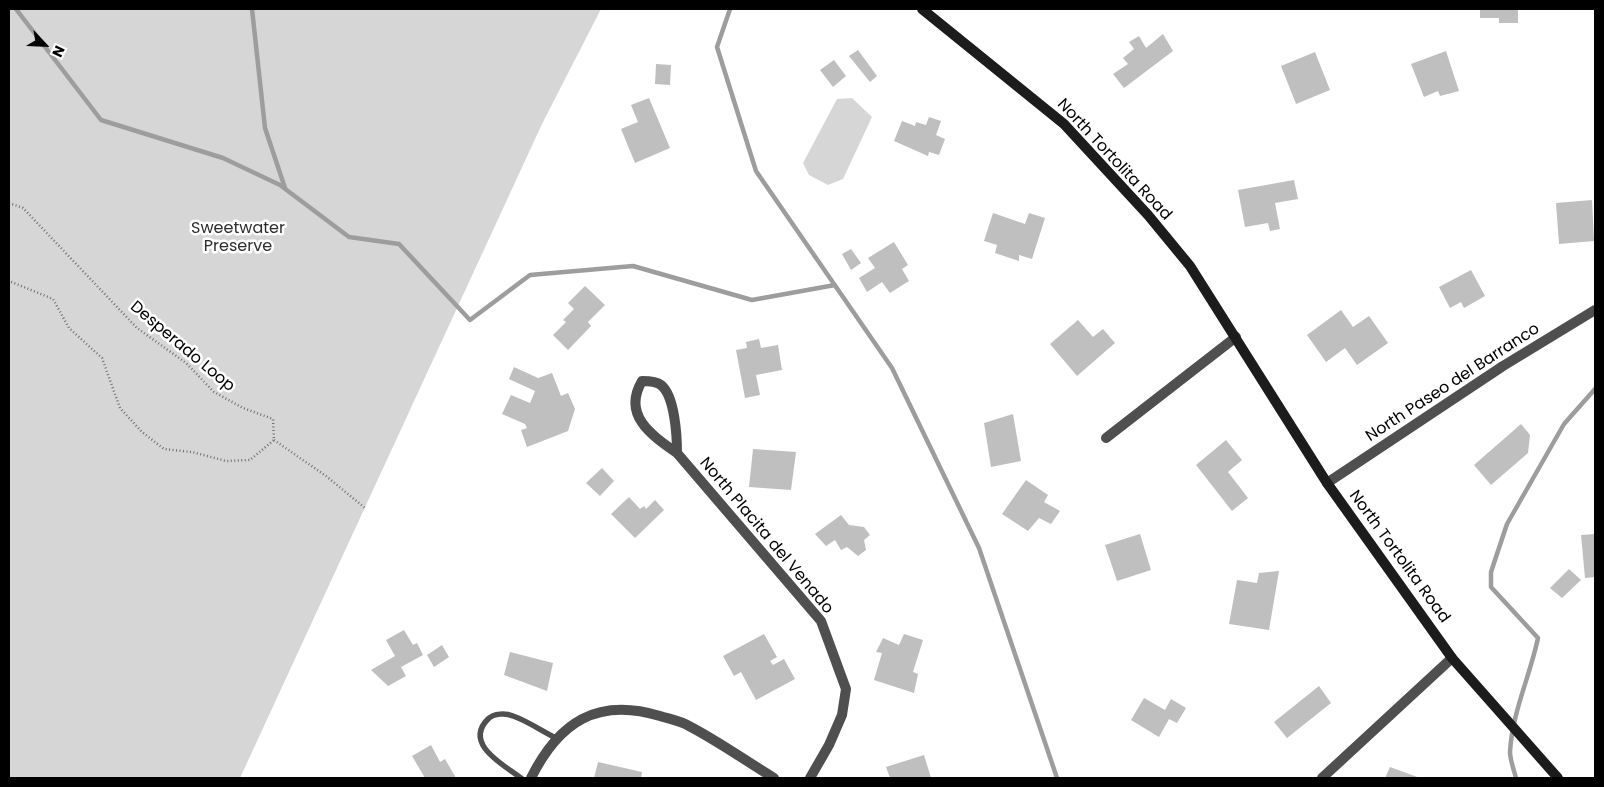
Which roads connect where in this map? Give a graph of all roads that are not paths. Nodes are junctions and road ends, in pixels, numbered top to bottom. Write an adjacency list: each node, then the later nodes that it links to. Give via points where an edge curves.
1 (928, 10): 3 (street, North Tortolita Road, via 1064,124 1190,266)
2 (1595, 310): 6 (street, North Paseo del Barranco, via 1503,366)
3 (1236, 337): 4 (street); 6 (street, North Tortolita Road)
4 (1106, 438)
5 (677, 453): 5 (street, North Placita del Venado, via 677,433 670,400 662,385 642,381 634,404 637,417); 12 (street, North Placita del Venado, via 815,614 825,630 846,689 842,715)
6 (1327, 482): 7 (street, North Tortolita Road)
7 (1452, 658): 13 (street); 14 (street, North Tortolita Road)
8 (558, 739): 9 (lane, via 512,715 496,714 488,719 480,741 488,754); 10 (street); 11 (street, via 570,724 609,709 640,710 688,725)
9 (521, 778)
10 (530, 778)
11 (774, 778)
12 (810, 778)
13 (1322, 778)
14 (1558, 778)

